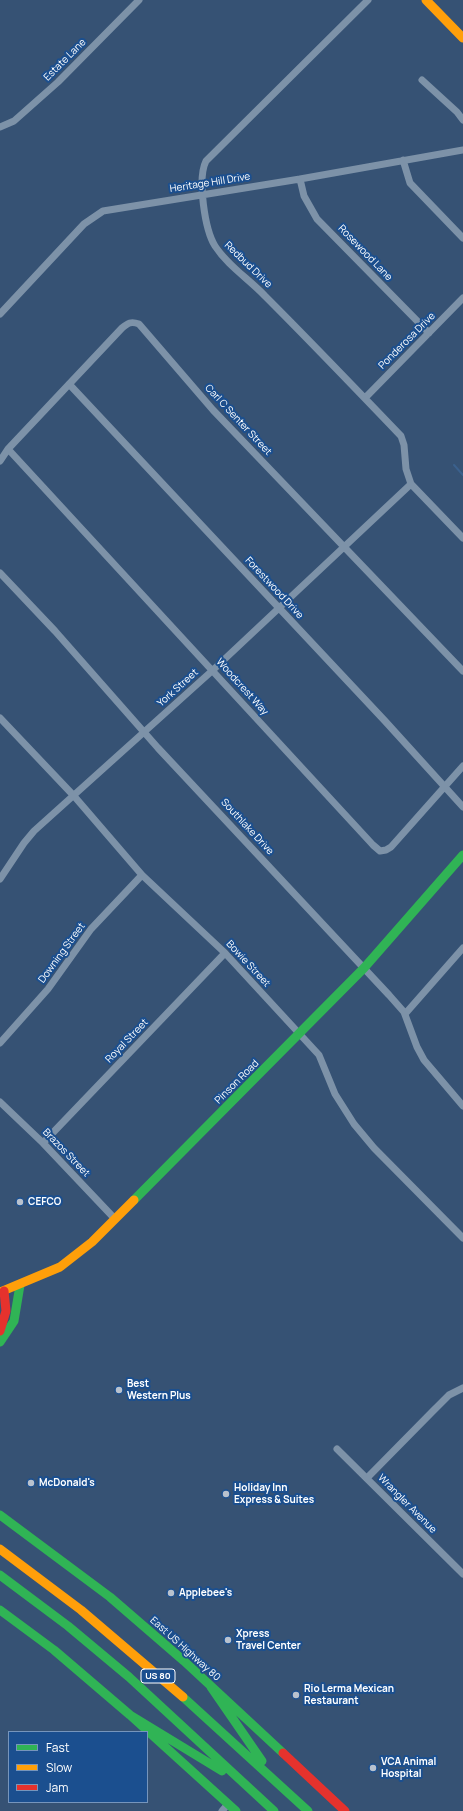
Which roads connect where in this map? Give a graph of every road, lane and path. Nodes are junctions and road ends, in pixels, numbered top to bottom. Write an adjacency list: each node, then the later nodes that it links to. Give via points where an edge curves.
1 (139, 0): 7 (street, Estate Lane, via 58,82 14,121)
2 (368, 0): 11 (street, Redbud Drive, via 206,161 202,168)
3 (426, 0): 4 (main road)
4 (463, 38)
5 (422, 80): 6 (street)
6 (463, 120)
7 (0, 127)
8 (463, 150): 9 (street, Heritage Hill Drive)
9 (403, 160): 10 (street, Heritage Hill Drive); 12 (street, via 410,182)
10 (300, 179): 11 (street, Heritage Hill Drive); 15 (street, Rosewood Lane, via 304,196 317,219)
11 (202, 194): 14 (street, Heritage Hill Drive, via 103,211 94,216 66,242); 17 (street, Redbud Drive, via 210,237 216,247)
12 (463, 238)
13 (463, 298): 15 (street, Ponderosa Drive)
14 (0, 314)
15 (429, 333): 17 (street, Ponderosa Drive)
16 (69, 384): 18 (street, Carl C Senter Street); 22 (street, Carl C Senter Street, via 122,328 128,323 139,324 213,410); 24 (street, Forestwood Drive)
17 (365, 398): 20 (street, Redbud Drive, via 401,436 406,469)
18 (8, 449): 19 (street, Carl C Senter Street); 25 (street, Woodcrest Way)
19 (0, 461)
20 (412, 484): 21 (street, Redbud Drive); 22 (street, York Street)
21 (463, 538)
22 (345, 547): 24 (street, York Street); 26 (street, Carl C Senter Street)
23 (0, 573): 29 (street, Southlake Drive)
24 (278, 608): 25 (street, York Street); 31 (street, Forestwood Drive)
25 (213, 670): 29 (street, York Street); 31 (street, Woodcrest Way, via 380,851 391,846)
26 (463, 671)
27 (0, 718): 28 (street, Bowie Street)
28 (3, 726): 32 (street, Bowie Street)
29 (145, 731): 32 (street, York Street); 39 (street, Southlake Drive)
30 (463, 766): 31 (street, Woodcrest Way)
31 (445, 787): 33 (street, Forestwood Drive)
32 (74, 796): 35 (street, Bowie Street); 36 (street, York Street, via 34,831)
33 (463, 807)
34 (463, 855): 39 (main road, Pinson Road)
35 (142, 875): 38 (street, Bowie Street); 42 (street, Downing Street, via 91,930 48,989)
36 (0, 879)
37 (463, 948): 40 (street)
38 (225, 953): 41 (street, Bowie Street); 45 (street, Royal Street)
39 (364, 968): 40 (street, Southlake Drive); 41 (main road, Pinson Road)
40 (405, 1014): 44 (street, Southlake Drive, via 424,1060)
41 (299, 1035): 46 (main road, Pinson Road); 47 (street, Bowie Street, via 319,1055 335,1094 354,1124 374,1148)
42 (0, 1043)
43 (0, 1102): 45 (street, Brazos Street)
44 (463, 1106)
45 (43, 1143): 46 (street, Brazos Street)
46 (115, 1219): 48 (main road, Pinson Road, via 69,1261)
47 (463, 1238)
48 (20, 1285): 49 (main road, Pinson Road); 51 (main road, via 16,1316 10,1332)
49 (2, 1292): 50 (main road, via 7,1313)
50 (0, 1332)
51 (0, 1342)
52 (463, 1388): 54 (street, via 449,1396)
53 (337, 1449): 54 (street, Wrangler Avenue)
54 (367, 1478): 57 (street, Wrangler Avenue)
55 (0, 1515): 60 (main road, East US Highway 80, via 110,1597)
56 (0, 1549): 67 (main road, US 80, via 65,1597 135,1656)
57 (463, 1574)
58 (0, 1575): 65 (main road, US 80, via 68,1626 129,1677)
59 (0, 1610): 61 (main road, via 54,1650)
60 (211, 1687): 68 (main road, via 258,1757); 69 (main road, East US Highway 80)
61 (130, 1715): 62 (main road); 65 (main road, via 159,1734 191,1750)
62 (146, 1731)
63 (148, 1733): 64 (main road)
64 (225, 1808): 66 (main road)
65 (271, 1808)
66 (236, 1811)
67 (308, 1811)
68 (313, 1811)
69 (345, 1811)

